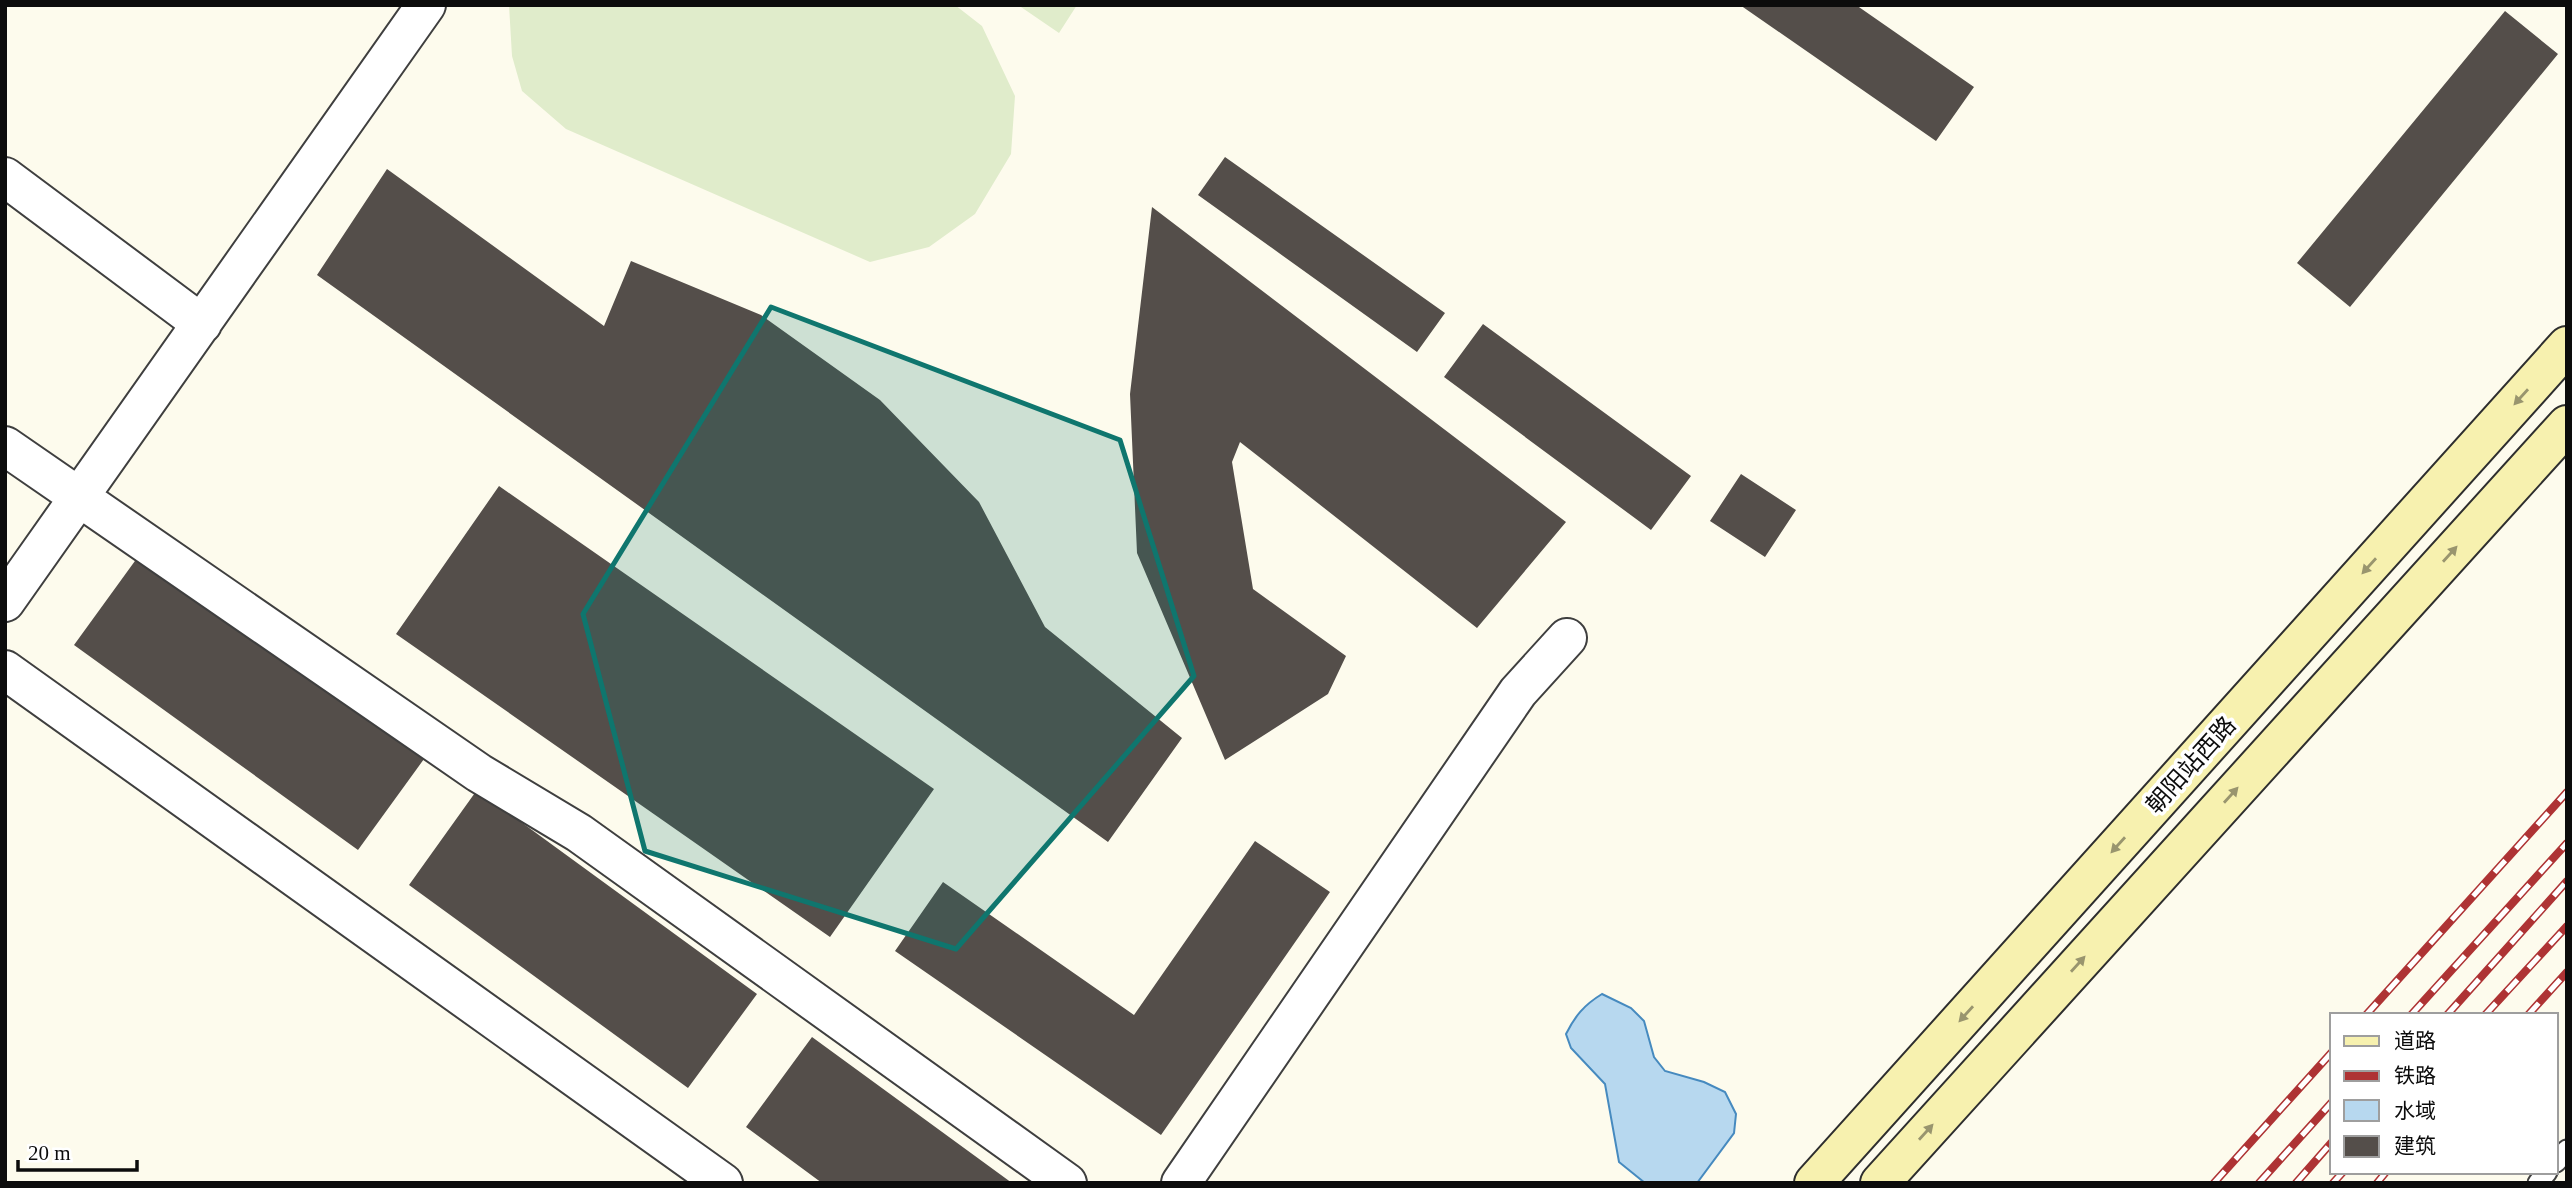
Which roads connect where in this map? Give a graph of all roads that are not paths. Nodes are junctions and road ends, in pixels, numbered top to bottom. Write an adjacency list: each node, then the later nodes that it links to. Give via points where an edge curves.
1 (426, 5): 3 (street)
2 (5, 177): 3 (street)
3 (202, 324): 7 (street)
4 (2567, 346): 14 (main road, 朝阳站西路, one-way to 14)
5 (2567, 425): 15 (main road, 朝阳站西路, one-way to 5)
6 (5, 446): 7 (street)
7 (80, 496): 8 (street); 12 (street, via 479,773 579,834)
8 (5, 602)
9 (1567, 638): 13 (street, via 1518,692)
10 (5, 670): 11 (street)
11 (723, 1183)
12 (1067, 1183)
13 (1181, 1183)
14 (1814, 1183)
15 (1880, 1183)

